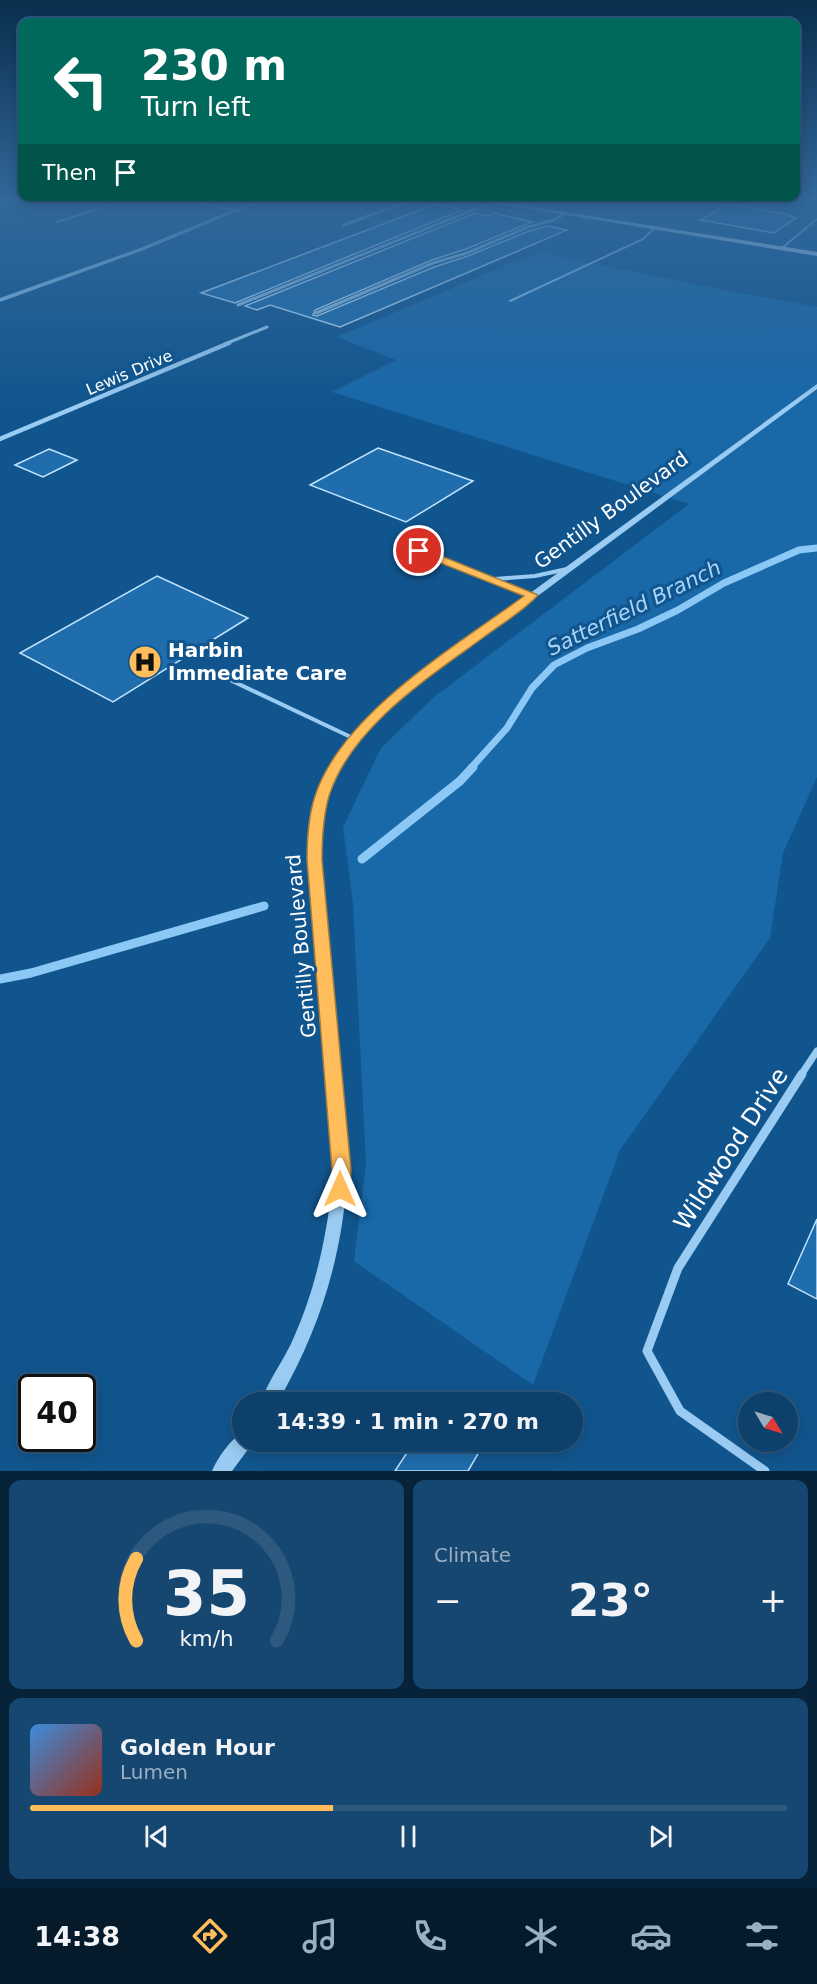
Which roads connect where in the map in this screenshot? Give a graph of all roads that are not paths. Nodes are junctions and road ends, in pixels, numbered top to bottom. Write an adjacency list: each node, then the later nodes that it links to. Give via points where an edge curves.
1 (87, 269): 5 (street)
2 (328, 269): 7 (street)
3 (420, 269): 8 (street)
4 (576, 269): 6 (lane)
5 (0, 300)
6 (510, 302)
7 (238, 305)
8 (316, 313)
9 (267, 327): 11 (street, Lewis Drive)
10 (817, 386): 13 (street, Gentilly Boulevard)
11 (0, 439)
12 (419, 551): 14 (lane)
13 (569, 568): 14 (lane); 15 (street, Gentilly Boulevard)
14 (492, 579): 15 (lane)
15 (532, 595): 17 (street, Gentilly Boulevard, via 408,687)
16 (228, 679): 17 (lane)
17 (355, 739): 19 (street, Gentilly Boulevard, via 322,795 315,830 342,1170 339,1207 333,1246 315,1308)
18 (817, 1051): 22 (street, Wildwood Drive, via 678,1268 647,1350 680,1411)
19 (275, 1392)
20 (235, 1452): 21 (street)
21 (221, 1471)
22 (765, 1471)

